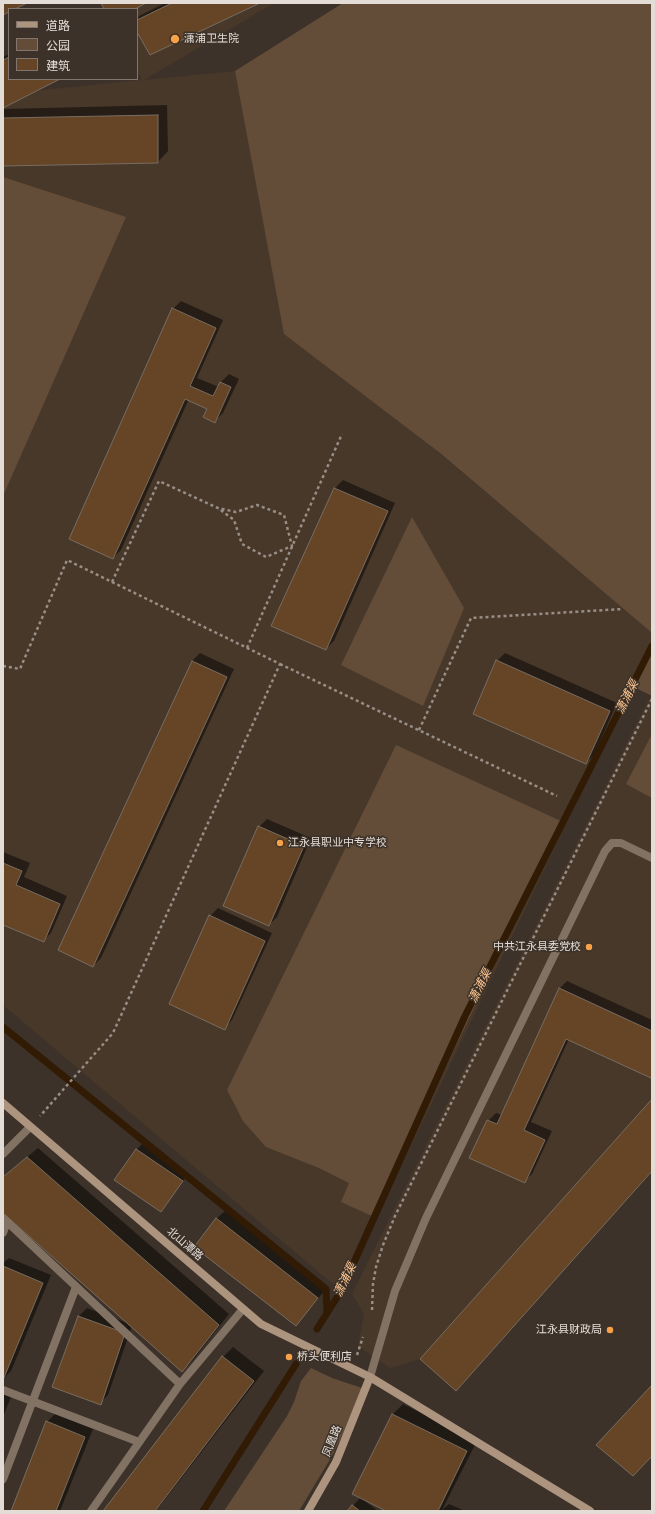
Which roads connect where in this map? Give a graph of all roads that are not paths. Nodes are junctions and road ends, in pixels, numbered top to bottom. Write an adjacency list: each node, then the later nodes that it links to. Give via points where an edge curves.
1 (652, 858): 9 (lane, via 621,843 612,844 605,851 426,1218 395,1291)
2 (3, 1103): 3 (main road, 北山潭路)
3 (30, 1126): 4 (lane); 8 (main road, 北山潭路)
4 (3, 1154)
5 (5, 1220): 6 (lane); 7 (lane)
6 (3, 1233)
7 (76, 1287): 10 (lane); 12 (lane)
8 (243, 1309): 9 (main road, 北山潭路, via 261,1324); 10 (lane)
9 (370, 1377): 16 (main road, 凤凰路, via 336,1462); 17 (main road, 北山潭路)
10 (180, 1384): 13 (lane)
11 (3, 1390): 12 (lane)
12 (33, 1401): 13 (lane); 14 (lane)
13 (139, 1442): 15 (lane)
14 (3, 1479)
15 (91, 1511)
16 (308, 1511)
17 (590, 1511)

